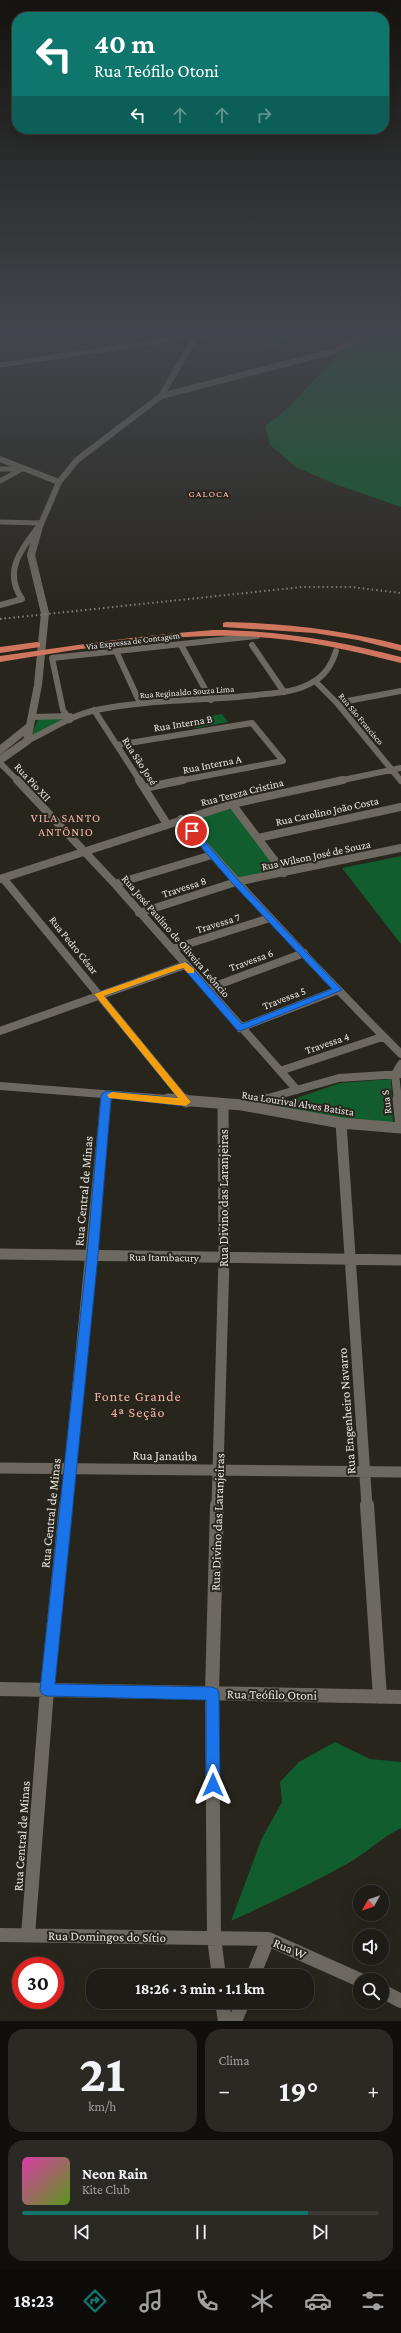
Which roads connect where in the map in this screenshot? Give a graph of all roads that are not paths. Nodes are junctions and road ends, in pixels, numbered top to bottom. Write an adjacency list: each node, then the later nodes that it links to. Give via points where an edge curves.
1 (120, 427): 6 (street, via 77,460)
2 (0, 459): 4 (street)
3 (0, 469): 4 (street)
4 (23, 469): 5 (street); 6 (street)
5 (0, 480)
6 (59, 482): 8 (street)
7 (0, 522): 8 (street)
8 (39, 525): 9 (street, via 12,569 16,592 22,599); 27 (street, via 32,555 45,613)
9 (0, 606)
10 (266, 635): 11 (street); 13 (highway, Via Expressa de Contagem, via 213,633); 19 (highway, Via Expressa de Contagem, via 328,642)
11 (181, 645): 16 (street); 23 (street)
12 (252, 645): 22 (street)
13 (81, 647): 16 (highway, via 102,647); 18 (highway, Via Expressa de Contagem)
14 (401, 648): 15 (highway, Via Expressa de Contagem, via 332,632 262,625 171,629)
15 (0, 650)
16 (116, 651): 24 (street); 28 (street, via 52,658 63,710)
17 (336, 651): 20 (street, Rua Reginaldo Souza Lima, via 332,666)
18 (0, 659)
19 (401, 660)
20 (315, 681): 22 (street, Rua Reginaldo Souza Lima); 25 (street, Rua São Francisco)
21 (401, 691): 25 (street)
22 (284, 692): 23 (street, Rua Reginaldo Souza Lima)
23 (211, 700): 24 (street, Rua Reginaldo Souza Lima)
24 (140, 703): 26 (street, Rua Reginaldo Souza Lima)
25 (337, 703): 37 (street, Rua São Francisco)
26 (94, 710): 28 (street, Rua Reginaldo Souza Lima); 31 (street, Rua São José)
27 (32, 717): 28 (street); 29 (street)
28 (68, 718): 30 (street, Rua Reginaldo Souza Lima)
29 (30, 726): 30 (street); 32 (street)
30 (27, 741): 33 (street)
31 (117, 745): 34 (street, Rua Interna B, via 252,723); 39 (street, Rua São José)
32 (0, 750)
33 (0, 760)
34 (283, 761): 39 (street, Rua Interna A)
35 (0, 764): 46 (street, Rua Pio XII)
36 (401, 768): 37 (street, Rua Tereza Cristina)
37 (392, 769): 38 (street, Rua São Francisco); 40 (street, Rua Tereza Cristina)
38 (401, 781)
39 (144, 788): 43 (street, Rua São José)
40 (232, 804): 42 (street, Rua Tereza Cristina); 44 (street)
41 (401, 807): 44 (street, Rua Carolino João Costa)
42 (181, 819): 43 (street, Rua Tereza Cristina); 47 (street)
43 (167, 824): 46 (street, Rua Tereza Cristina)
44 (258, 838): 48 (street)
45 (401, 848): 48 (street, Rua Wilson José de Souza)
46 (83, 851): 49 (street, Rua Tereza Cristina); 51 (street, Rua José Paulino de Oliveira Leôncio)
47 (212, 855): 50 (street); 51 (street)
48 (284, 873): 50 (street, Rua Wilson José de Souza)
49 (2, 878): 59 (street, Rua Pedro César)
50 (236, 882): 52 (street, Travessa 8); 53 (street)
51 (115, 884): 52 (street, Rua José Paulino de Oliveira Leôncio)
52 (139, 913): 54 (street, Rua José Paulino de Oliveira Leôncio)
53 (270, 918): 54 (street, Travessa 7); 55 (street)
54 (172, 949): 56 (street, Rua José Paulino de Oliveira Leôncio)
55 (304, 953): 57 (street, Travessa 6); 58 (street)
56 (185, 964): 57 (street, Rua José Paulino de Oliveira Leôncio); 59 (street)
57 (207, 989): 60 (street, Rua José Paulino de Oliveira Leôncio)
58 (338, 990): 60 (street, Travessa 5); 62 (street)
59 (98, 994): 61 (street); 70 (street, Rua Pedro César)
60 (240, 1028): 65 (street, Rua José Paulino de Oliveira Leôncio)
61 (0, 1031)
62 (382, 1037): 63 (street); 65 (street, Travessa 4)
63 (401, 1054)
64 (401, 1064): 66 (street)
65 (280, 1071): 68 (street, Rua José Paulino de Oliveira Leôncio)
66 (398, 1074): 68 (street, via 339,1078); 74 (street, Rua S)
67 (0, 1086): 69 (street, Rua Lourival Alves Batista)
68 (297, 1090): 71 (street)
69 (106, 1095): 70 (street, Rua Lourival Alves Batista); 76 (street, Rua Central de Minas)
70 (186, 1102): 72 (street, Rua Lourival Alves Batista)
71 (242, 1105): 72 (street, Rua Lourival Alves Batista); 73 (street, Rua Lourival Alves Batista)
72 (223, 1106): 77 (street, Rua Divino das Laranjeiras)
73 (341, 1123): 74 (street, Rua Lourival Alves Batista); 78 (street, Rua Engenheiro Navarro)
74 (401, 1127)
75 (0, 1254): 76 (street, Rua Itambacury)
76 (92, 1255): 77 (street, Rua Itambacury); 80 (street, Rua Central de Minas)
77 (224, 1259): 78 (street, Rua Itambacury); 82 (street, Rua Divino das Laranjeiras)
78 (350, 1259): 79 (street, Rua Itambacury); 83 (street, Rua Engenheiro Navarro)
79 (401, 1260)
80 (70, 1467): 81 (street, Rua Janaúba); 82 (street, Rua Janaúba); 86 (street, Rua Central de Minas)
81 (0, 1468)
82 (219, 1470): 83 (street, Rua Janaúba); 87 (street, Rua Divino das Laranjeiras)
83 (364, 1470): 84 (street, Rua Janaúba); 88 (street, Rua Engenheiro Navarro)
84 (401, 1472)
85 (0, 1689): 86 (street, Rua Teófilo Otoni)
86 (47, 1690): 87 (street, Rua Teófilo Otoni); 91 (street, Rua Central de Minas)
87 (212, 1693): 88 (street, Rua Teófilo Otoni); 92 (street, Rua Divino das Laranjeiras)
88 (380, 1697): 89 (street, Rua Teófilo Otoni)
89 (401, 1697)
90 (0, 1935): 91 (street, Rua Domingos do Sítio)
91 (28, 1936): 92 (street, Rua Domingos do Sítio)
92 (214, 1938): 93 (street, Rua W); 94 (street, Rua Divino das Laranjeiras)
93 (268, 1939): 95 (street); 96 (street, Rua W)
94 (218, 1969)
95 (256, 1969)
96 (353, 1977)
97 (389, 1995): 98 (street)
98 (401, 2001)
99 (223, 2009): 101 (street)
100 (240, 2009): 102 (street)
101 (225, 2021)
102 (235, 2021)

